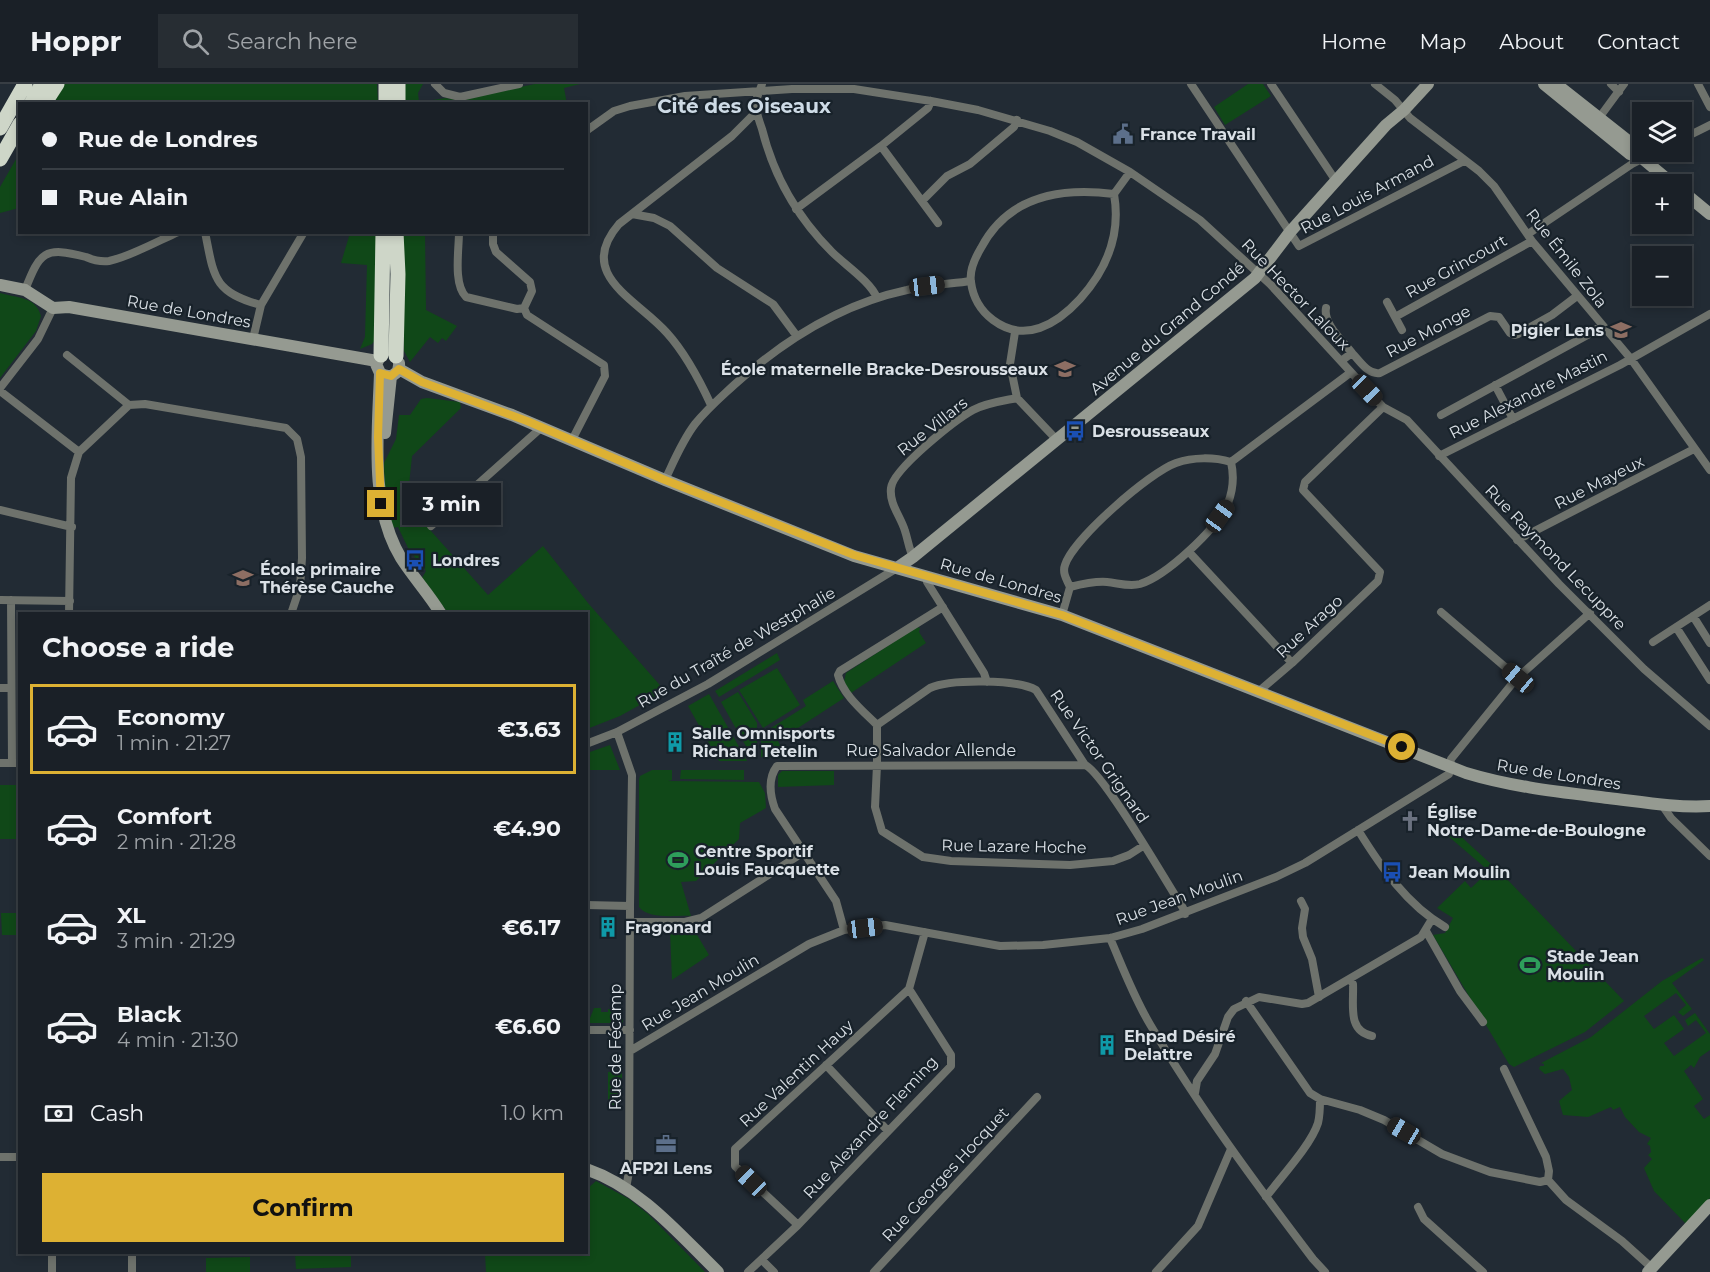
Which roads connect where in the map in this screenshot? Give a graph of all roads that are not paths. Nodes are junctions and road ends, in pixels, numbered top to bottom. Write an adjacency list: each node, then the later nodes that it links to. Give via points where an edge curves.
1 (18, 84): 20 (highway)
2 (25, 84): 20 (highway)
3 (42, 84): 20 (highway)
4 (57, 84): 21 (highway)
5 (386, 84): 22 (highway)
6 (398, 84): 23 (highway)
7 (435, 84): 8 (street, via 451,96)
8 (519, 84)
9 (1191, 84): 53 (street)
10 (1271, 84): 45 (street)
11 (1375, 84): 26 (street, Rue Émile Zola)
12 (1428, 84): 26 (street, Avenue du Grand Condé)
13 (1544, 84): 38 (street)
14 (1556, 84): 28 (street)
15 (1611, 84): 18 (street)
16 (1698, 84): 24 (street)
17 (760, 88): 19 (street, Rue Hector Laloux, via 854,89); 27 (street); 33 (street, Rue Hector Laloux, via 622,108)
18 (1621, 88): 28 (street)
19 (931, 101): 29 (street, Rue Hector Laloux); 36 (street, via 928,108)
20 (23, 102)
21 (45, 102)
22 (386, 102)
23 (398, 102)
24 (1710, 107)
25 (18, 108): 31 (highway)
26 (1404, 110): 40 (street, Rue Émile Zola); 45 (street, Avenue du Grand Condé)
27 (757, 111): 49 (street, via 780,182); 50 (street, via 732,136)
28 (1599, 118): 37 (street)
29 (1017, 120): 43 (street, Rue Hector Laloux, via 1077,142); 48 (street, via 1014,127 970,164 947,176)
30 (1710, 125): 34 (street)
31 (0, 128)
32 (18, 128): 39 (highway)
33 (588, 129)
34 (1692, 134)
35 (18, 144): 39 (highway)
36 (881, 146): 48 (street); 49 (street)
37 (1632, 146)
38 (1632, 155)
39 (0, 160)
40 (1464, 161): 53 (street, Rue Louis Armand, via 1302,246); 61 (street, Rue Émile Zola, via 1494,186)
41 (1636, 162): 61 (street, Rue Grincourt)
42 (1646, 162): 44 (street)
43 (1130, 172): 46 (street); 62 (street, Rue Hector Laloux, via 1200,220)
44 (1661, 174)
45 (1336, 181): 53 (street, Avenue du Grand Condé)
46 (1114, 195): 63 (street, via 1063,193 1038,198 1012,211 984,240 973,263); 77 (street, via 1114,235 1106,261 1092,284 1072,308 1051,323)
47 (1692, 199): 51 (street)
48 (922, 201): 52 (street)
49 (796, 209): 67 (street, via 820,240 870,286)
50 (632, 214): 78 (street, via 670,226 717,268 773,304); 90 (street, via 618,224 606,243 606,271 616,287 679,347)
51 (1710, 214)
52 (938, 223)
53 (1290, 232): 62 (street, Avenue du Grand Condé)
54 (173, 234): 65 (street, via 109,261 63,251 49,253 38,261)
55 (205, 234): 69 (street, via 217,281 232,293)
56 (303, 234): 69 (street)
57 (383, 234): 84 (highway)
58 (396, 234): 84 (highway, via 398,274)
59 (459, 234): 71 (street, via 460,291 466,297)
60 (493, 234): 71 (street, via 496,252 530,282 532,291)
61 (1530, 237): 66 (street, Rue Émile Zola); 74 (street, Rue Grincourt)
62 (1259, 273): 83 (street, Rue Hector Laloux); 96 (street, Avenue du Grand Condé)
63 (971, 281): 67 (street); 77 (street, via 983,311)
64 (0, 285): 65 (street)
65 (25, 290): 70 (street)
66 (1577, 296): 75 (street, Rue Émile Zola); 80 (street, Rue Monge, via 1518,334 1510,333 1499,317 1490,316 1380,373 1369,371)
67 (877, 298): 78 (street)
68 (1387, 302): 74 (street, Rue Grincourt)
69 (261, 305): 79 (street)
70 (53, 308): 79 (street, Rue de Londres, via 79,308); 87 (street, via 38,339)
71 (524, 308): 95 (street, via 527,315 604,365 605,376)
72 (1326, 308): 80 (street, via 1330,324)
73 (1710, 314): 82 (street, Rue Alexandre Mastin)
74 (1395, 317): 76 (street, Rue Grincourt)
75 (1602, 326): 82 (street, Rue Émile Zola); 86 (street)
76 (1402, 330)
77 (1015, 332): 88 (street, via 1010,364)
78 (796, 335): 90 (street)
79 (254, 339): 84 (street, Rue de Londres)
80 (1352, 353): 83 (street)
81 (67, 355): 89 (street)
82 (1631, 359): 93 (street, Rue Alexandre Mastin); 97 (street, Rue Émile Zola)
83 (1341, 361): 85 (street, Rue Hector Laloux)
84 (387, 365): 94 (street, Rue de Londres); 119 (street, via 384,438 379,454 384,520 401,558)
85 (1350, 373): 91 (street, Rue Hector Laloux); 100 (street)
86 (1495, 385): 92 (street); 93 (street)
87 (0, 390): 98 (street)
88 (1017, 398): 96 (street); 108 (street, Rue Villars, via 971,411 899,472 891,486 892,500)
89 (129, 405): 98 (street); 118 (street, via 146,404 286,428 295,436 301,457 302,558 300,587)
90 (711, 405): 102 (street, via 682,444)
91 (1383, 406): 99 (street, Rue Raymond Lecuppre, via 1407,420); 127 (street, Rue Arago, via 1305,482 1303,490 1380,572 1378,580)
92 (1441, 415)
93 (1513, 419): 99 (street, Rue Alexandre Mastin)
94 (542, 427): 95 (street, Rue de Londres); 104 (street)
95 (572, 440): 102 (street, Rue de Londres)
96 (1057, 440): 108 (street, Avenue du Grand Condé)
97 (1694, 449): 101 (street, Rue Émile Zola); 106 (street, Rue Mayeux)
98 (79, 452): 105 (street, via 71,478)
99 (1439, 456): 106 (street, Rue Raymond Lecuppre)
100 (1231, 462): 107 (street, via 1233,474 1227,505); 111 (street, via 1198,459 1174,464 1133,492 1106,513 1065,563)
101 (1710, 470)
102 (665, 480): 109 (street, Rue de Londres, via 854,555)
103 (0, 510): 105 (street)
104 (431, 526)
105 (72, 527): 114 (street)
106 (1517, 540): 121 (street, Rue Raymond Lecuppre)
107 (1189, 552): 111 (street, via 1139,584 1097,582); 127 (street)
108 (913, 557): 109 (street, Avenue du Grand Condé)
109 (897, 568): 110 (street, Rue de Londres); 136 (street, Rue du Traîté de Westphalie, via 708,684)
110 (927, 576): 116 (street); 122 (street, Rue de Londres)
111 (1070, 586): 122 (street)
112 (0, 600): 113 (street)
113 (11, 600): 114 (street); 132 (street)
114 (70, 601): 117 (street)
115 (1710, 605): 123 (street)
116 (943, 607): 130 (street); 134 (street, via 840,671 839,680 848,694)
117 (69, 612)
118 (292, 612)
119 (440, 612)
120 (1441, 612): 128 (street)
121 (1590, 613): 128 (street, Rue Jean Moulin); 135 (street, Rue Raymond Lecuppre, via 1648,674)
122 (1062, 615): 133 (street, Rue de Londres)
123 (1693, 616): 124 (street); 126 (street)
124 (1676, 627): 125 (street); 129 (street)
125 (1653, 642)
126 (1710, 643)
127 (1292, 663): 133 (street, Rue Arago)
128 (1518, 678): 142 (street, Rue Jean Moulin, via 1451,759)
129 (1710, 680)
130 (987, 682): 134 (street, Rue Victor Grignard, via 939,684); 141 (street, Rue Victor Grignard, via 1026,684 1036,690)
131 (0, 688): 132 (street)
132 (11, 688): 139 (street)
133 (1258, 692): 142 (street, Rue de Londres)
134 (877, 725): 140 (street, Rue Lazare Hoche)
135 (1710, 726)
136 (617, 732): 137 (street, Rue du Traîté de Westphalie); 151 (street, Rue de Fécamp, via 632,775)
137 (588, 743)
138 (0, 763): 139 (street)
139 (16, 763)
140 (877, 765): 141 (street, Rue Salvador Allende); 146 (street, Rue Lazare Hoche, via 875,807 882,831 923,857 1070,865 1113,861); 147 (street, Rue Salvador Allende, via 777,766 772,773 771,796)
141 (1085, 765): 146 (street, Rue Victor Grignard, via 1109,789)
142 (1450, 768): 143 (street, Rue de Londres, via 1540,790); 145 (street, Rue Jean Moulin, via 1449,774)
143 (1662, 805): 144 (street, Rue de Londres); 148 (street)
144 (1710, 806)
145 (1358, 830): 152 (street, Rue Jean Moulin, via 1305,863); 153 (street, via 1392,880)
146 (1143, 846): 152 (street, Rue Victor Grignard)
147 (804, 852): 154 (street, via 701,918 685,922); 156 (street, via 836,901)
148 (1710, 856)
149 (1301, 901): 162 (street, via 1305,909 1303,937 1312,959)
150 (588, 905): 151 (street)
151 (630, 906): 154 (street, Rue de Fécamp)
152 (1185, 914): 159 (street, Rue Jean Moulin)
153 (1432, 920): 155 (street); 157 (street)
154 (630, 922): 166 (street, Rue de Fécamp)
155 (1445, 927)
156 (844, 930): 158 (street, Rue Jean Moulin, via 885,925); 168 (street, Rue Jean Moulin, via 809,944)
157 (1426, 931): 160 (street); 164 (street, via 1460,991)
158 (925, 932): 159 (street, Rue Jean Moulin, via 1000,946); 161 (street)
159 (1110, 938): 171 (street, via 1150,1025)
160 (1350, 979): 162 (street); 167 (street, via 1354,1024 1363,1034)
161 (909, 989): 169 (street, Rue Valentin Hauy); 174 (street, Rue Alexandre Fleming, via 951,1055 951,1066)
162 (1319, 997): 163 (street, via 1302,1004 1259,997)
163 (1246, 1001): 171 (street, via 1228,1017); 173 (street, via 1304,1086)
164 (1483, 1022)
165 (588, 1030): 166 (street)
166 (630, 1030): 168 (street, Rue de Fécamp)
167 (1372, 1036)
168 (630, 1051): 180 (street, Rue de Fécamp)
169 (826, 1065): 174 (street); 184 (street, Rue Valentin Hauy, via 735,1149 735,1166)
170 (1504, 1069): 179 (street, via 1546,1157)
171 (1195, 1093): 175 (street)
172 (1037, 1097): 194 (street, Rue Georges Hocquet)
173 (1320, 1099): 179 (street, via 1384,1120 1442,1154 1490,1172 1540,1182); 181 (street, via 1313,1133)
174 (888, 1131): 184 (street, Rue Alexandre Fleming)
175 (1231, 1149): 181 (street); 195 (street, via 1198,1226)
176 (0, 1157): 177 (street)
177 (18, 1157)
178 (588, 1170): 180 (street)
179 (1548, 1180): 188 (street, via 1566,1200 1622,1241)
180 (626, 1188): 191 (street)
181 (1266, 1197): 196 (street)
182 (1710, 1205): 188 (street)
183 (1418, 1207): 197 (street, via 1424,1219)
184 (798, 1225): 187 (street, Rue Alexandre Fleming)
185 (52, 1254): 189 (street)
186 (132, 1254): 190 (street)
187 (762, 1260): 192 (street, Rue Alexandre Fleming); 193 (street)
188 (1650, 1270)
189 (51, 1272)
190 (132, 1272)
191 (718, 1272)
192 (748, 1272)
193 (774, 1272)
194 (874, 1272)
195 (1156, 1272)
196 (1325, 1272)
197 (1483, 1272)

